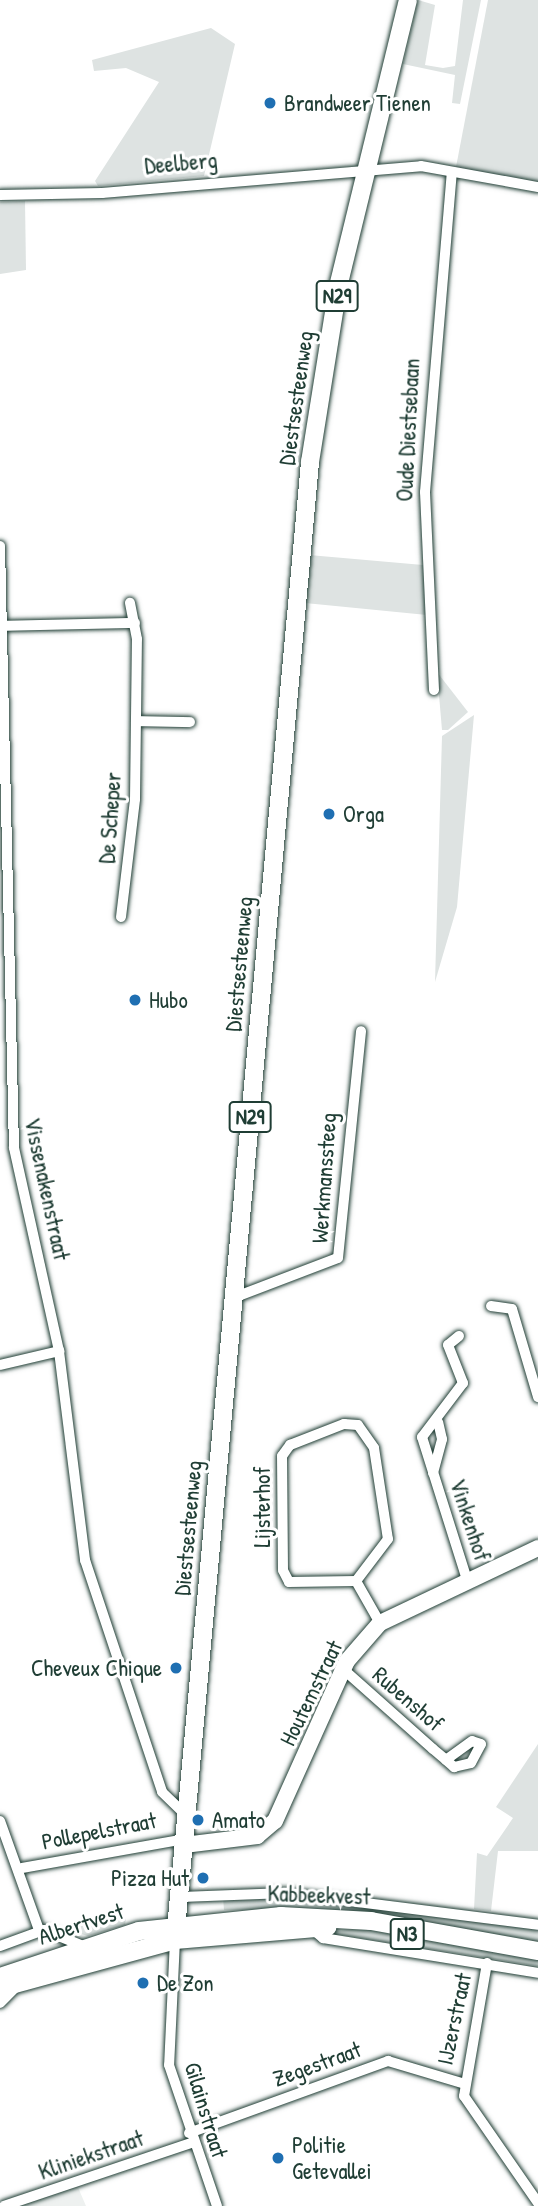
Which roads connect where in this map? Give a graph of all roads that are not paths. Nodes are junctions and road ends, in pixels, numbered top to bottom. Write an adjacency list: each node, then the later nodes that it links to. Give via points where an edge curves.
1 (408, 0): 3 (main road, Diestsesteenweg / N29)
2 (452, 172): 3 (street, Deelberg, via 421,166); 4 (street, Deelberg); 10 (street, Oude Diestsebaan, via 425,492)
3 (366, 173): 5 (street, Deelberg); 15 (main road, Diestsesteenweg / N29, via 330,330 311,451)
4 (538, 187)
5 (0, 195)
6 (0, 546): 9 (street, Vissenakenstraat)
7 (130, 603): 8 (street, De Scheper)
8 (135, 623): 9 (street); 11 (street, De Scheper)
9 (1, 626): 18 (street, Vissenakenstraat, via 8,1101)
10 (433, 690)
11 (136, 721): 12 (street); 13 (street, De Scheper, via 132,841)
12 (190, 722)
13 (121, 917)
14 (361, 1031): 15 (street, Werkmanssteeg, via 338,1258)
15 (233, 1298): 29 (main road, Diestsesteenweg / N29)
16 (491, 1306): 20 (street, via 512,1309)
17 (459, 1336): 21 (street, Vinkenhof, via 448,1345 463,1384)
18 (59, 1351): 19 (street); 29 (street, Vissenakenstraat, via 85,1560 162,1791)
19 (0, 1365)
20 (538, 1397)
21 (438, 1422): 22 (street, Vinkenhof, via 442,1439); 22 (street, Vinkenhof, via 422,1437)
22 (433, 1473): 24 (street, Vinkenhof)
23 (538, 1548): 24 (street, Houtemstraat)
24 (467, 1580): 26 (street, Houtemstraat)
25 (356, 1581): 25 (street, Lijsterhof, via 388,1539 374,1448 358,1425 344,1424 290,1445 282,1456 283,1570 289,1582); 26 (street)
26 (380, 1623): 27 (street, Houtemstraat)
27 (343, 1669): 28 (street, Rubenshof); 31 (street, Houtemstraat, via 275,1821 257,1836)
28 (446, 1760)
29 (186, 1815): 31 (main road, Diestsesteenweg / N29)
30 (0, 1821): 32 (street, Pollepelstraat)
31 (184, 1842): 32 (street, Pollepelstraat); 33 (main road, Diestsesteenweg / N29)
32 (22, 1868): 36 (street, Pollepelstraat)
33 (181, 1897): 34 (street, Kabbeekvest, via 286,1893); 37 (main road, Diestsesteenweg / N29)
34 (538, 1925)
35 (311, 1928): 37 (main road, Kabbeekvest / N3); 41 (main road, Kabbeekvest / N3, via 361,1927); 42 (street, Kabbeekvest, via 323,1938)
36 (44, 1930): 38 (street, Albertvest); 39 (street)
37 (177, 1932): 39 (main road, Albertvest / N3); 40 (main road, Kabbeekvest / N3, via 341,1917); 45 (main road, Albertvest / N3); 48 (street, Gilainstraat, via 169,2065)
38 (0, 1946)
39 (83, 1946): 44 (main road, Albertvest / N3)
40 (538, 1951)
41 (538, 1958)
42 (487, 1963): 43 (street, Kabbeekvest); 47 (street, IJzerstraat)
43 (538, 1973)
44 (0, 1977)
45 (9, 1987): 46 (street, Albertvest)
46 (0, 2003)
47 (462, 2083): 48 (street, Zegestraat, via 388,2061); 49 (street, via 485,2130)
48 (190, 2138): 50 (street, Kliniekstraat); 51 (street, Gilainstraat)
49 (538, 2203)
50 (4, 2206)
51 (217, 2206)

